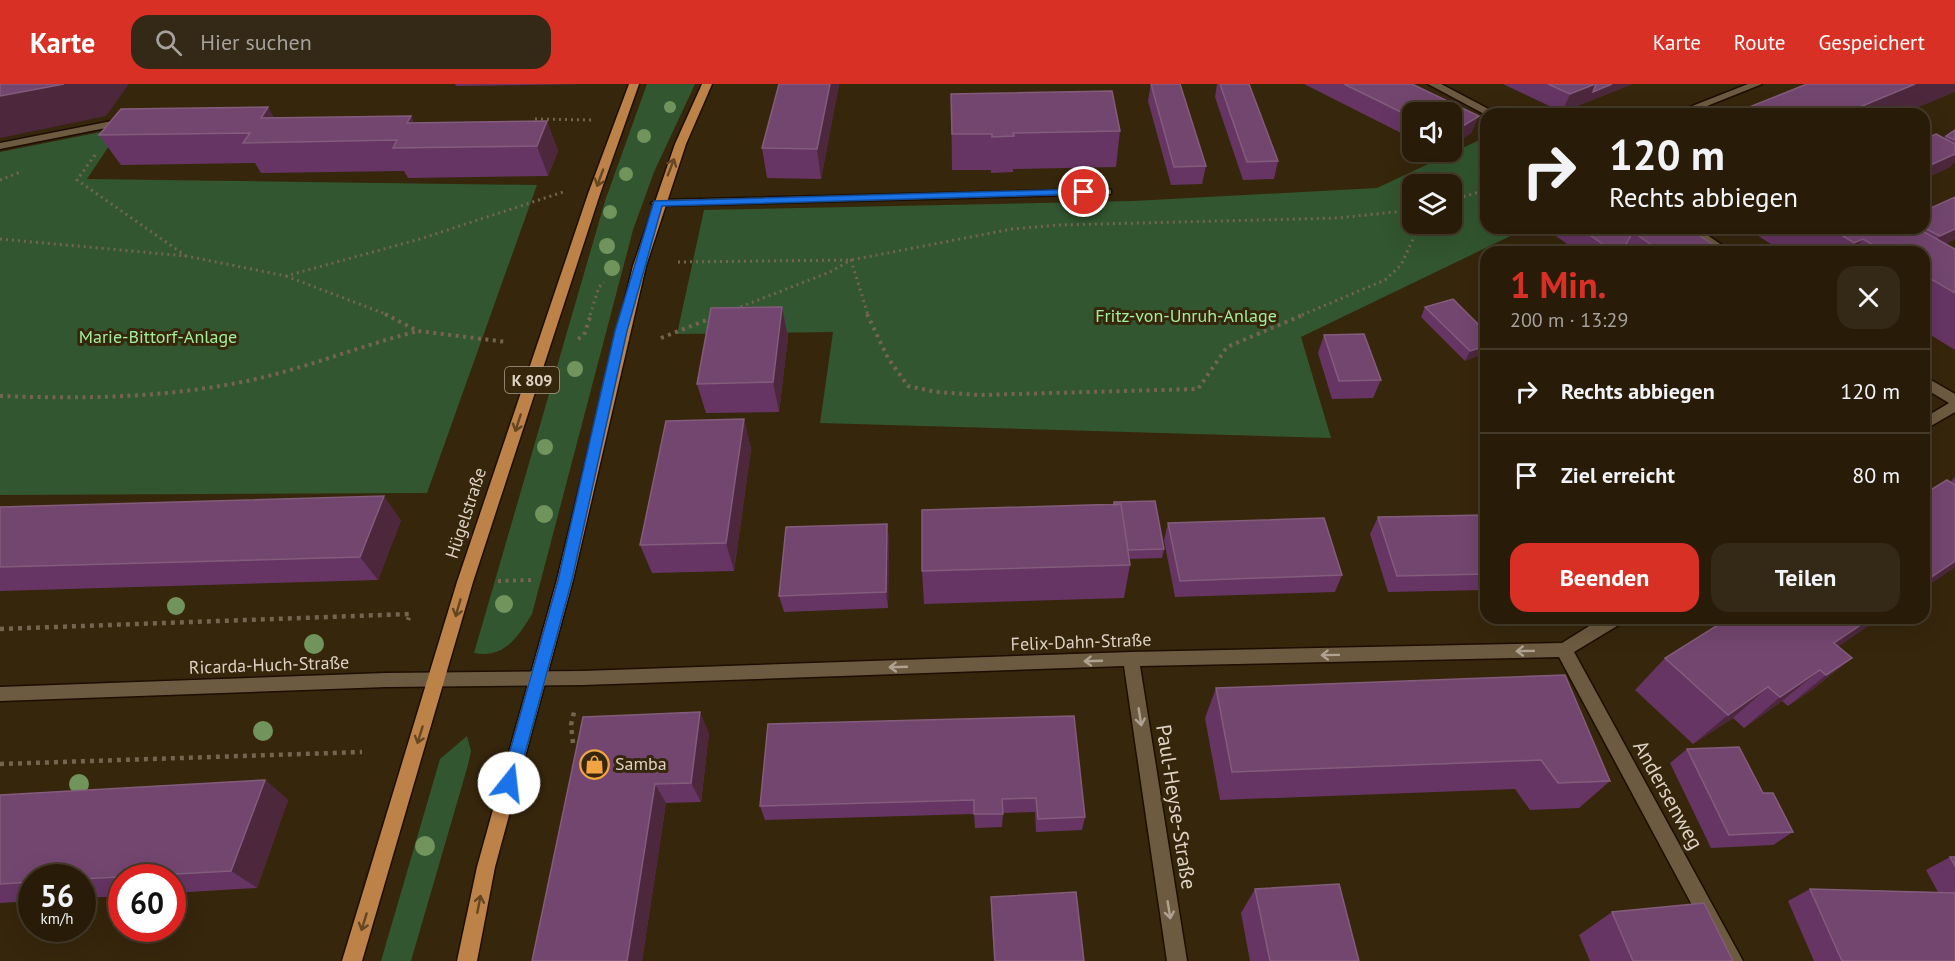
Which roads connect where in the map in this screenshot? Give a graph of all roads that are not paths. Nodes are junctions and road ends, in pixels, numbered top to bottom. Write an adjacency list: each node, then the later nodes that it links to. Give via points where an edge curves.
1 (634, 84): 21 (main road, Hügelstraße / K 809, one-way to 21, via 465,582)
2 (707, 84): 10 (main road, one-way to 2)
3 (1433, 84): 5 (street)
4 (1757, 84): 6 (street)
5 (1480, 108)
6 (1693, 108)
7 (136, 119): 8 (street)
8 (0, 146)
9 (1107, 192): 10 (street)
10 (657, 203): 20 (main road, via 621,331)
11 (1698, 234): 12 (street)
12 (1717, 246)
13 (1930, 385): 14 (street)
14 (1955, 401)
15 (1955, 406): 16 (street)
16 (1930, 422)
17 (1606, 624): 18 (street)
18 (1564, 650): 19 (street, Felix-Dahn-Straße, one-way to 19); 26 (street, Andersenweg)
19 (1131, 659): 20 (street, Felix-Dahn-Straße, one-way to 20); 25 (street, Paul-Heyse-Straße, one-way to 25)
20 (539, 678): 21 (street, Ricarda-Huch-Straße); 24 (main road, one-way to 20, via 486,867)
21 (437, 679): 22 (street, Ricarda-Huch-Straße); 23 (main road, Hügelstraße / K 809, one-way to 23)
22 (0, 694)
23 (352, 961)
24 (468, 961)
25 (1177, 961)
26 (1733, 961)

